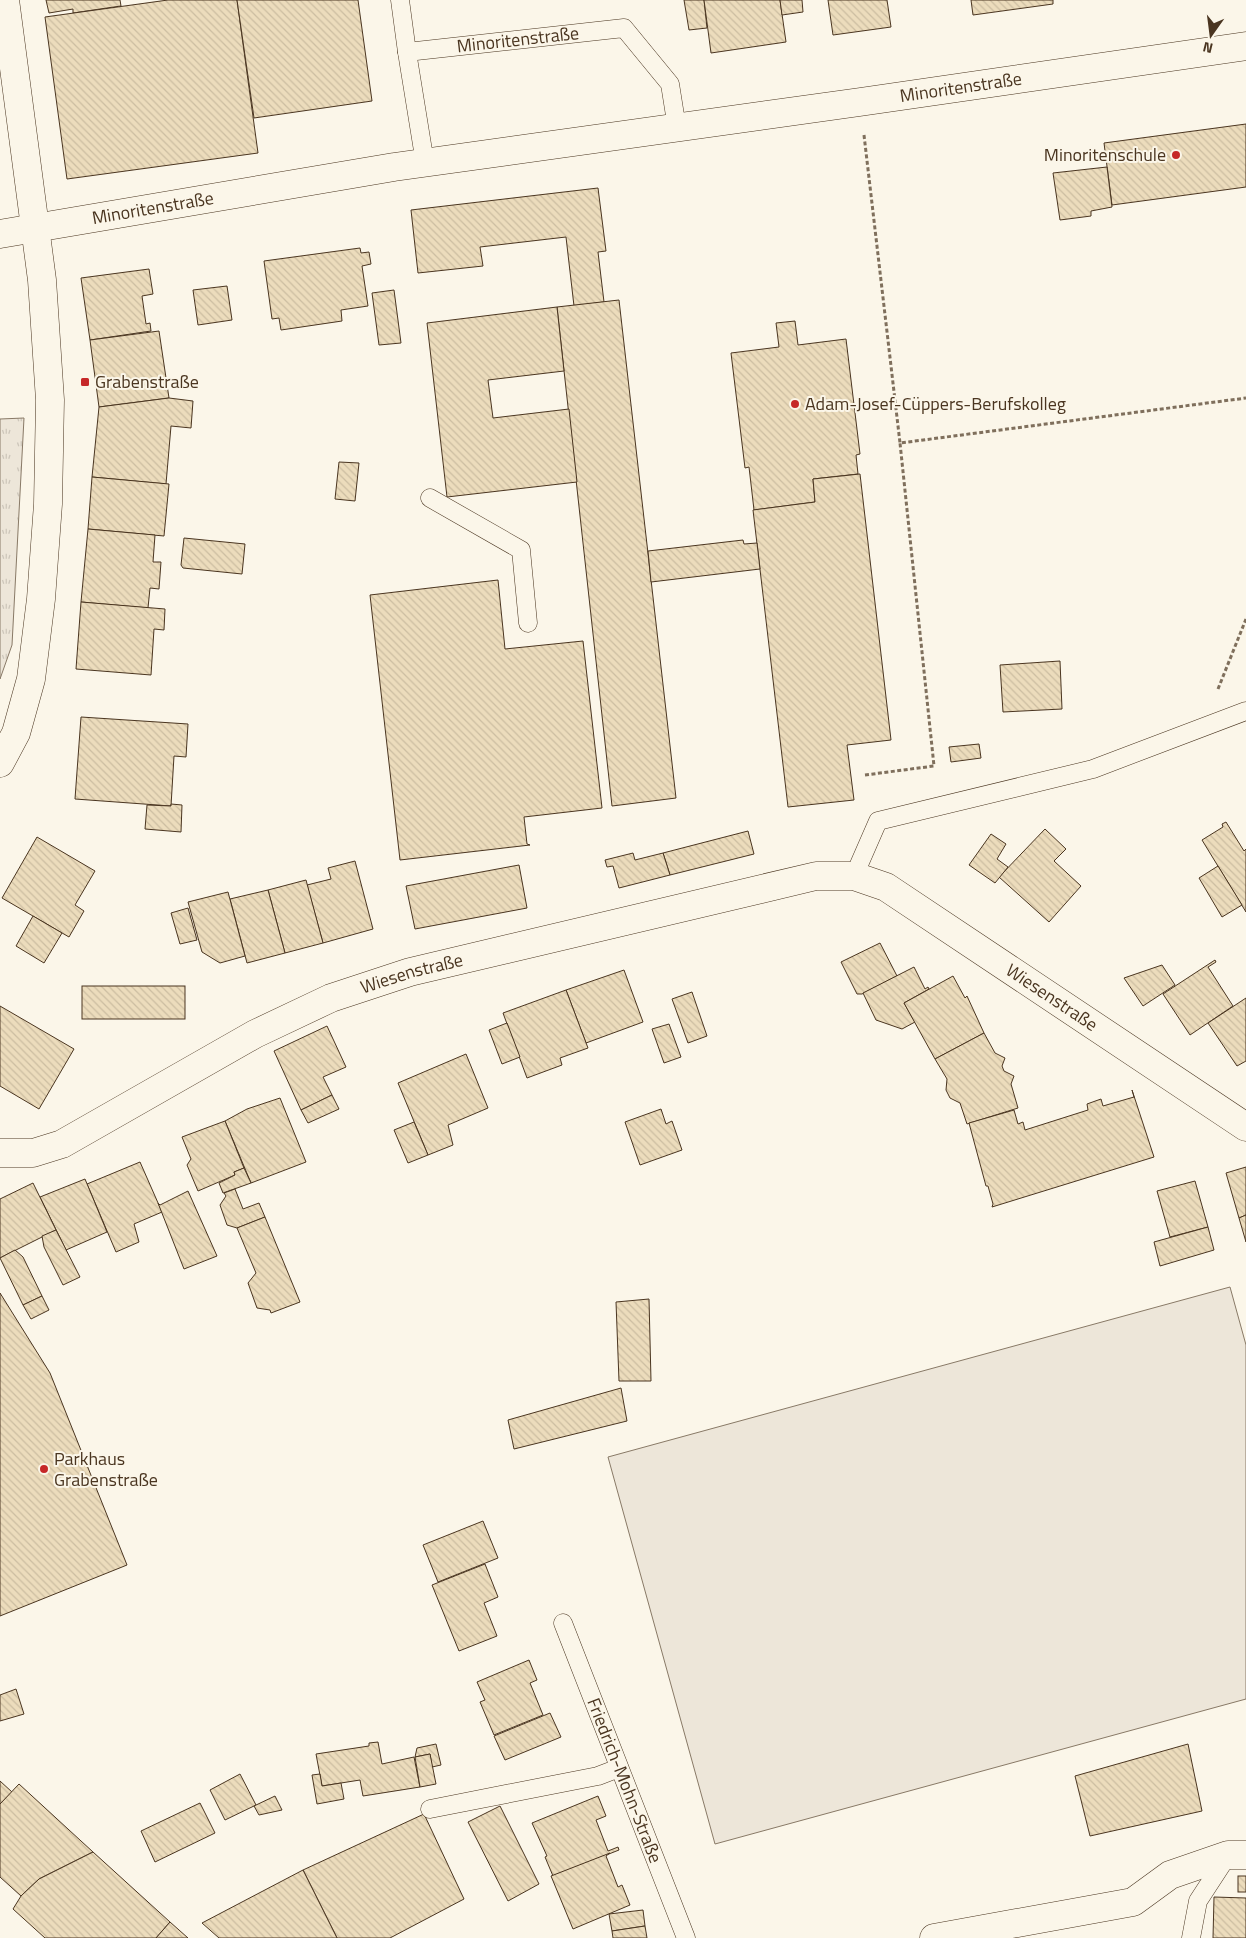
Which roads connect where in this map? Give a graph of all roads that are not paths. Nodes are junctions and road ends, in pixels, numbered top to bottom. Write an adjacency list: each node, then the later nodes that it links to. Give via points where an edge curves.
1 (5, 0): 7 (street)
2 (400, 0): 4 (lane)
3 (1246, 46): 5 (street, Minoritenstraße)
4 (407, 52): 5 (lane, Minoritenstraße, via 624,28 670,84); 6 (lane)
5 (677, 128): 6 (street, Minoritenstraße)
6 (425, 163): 7 (street, Minoritenstraße)
7 (34, 228): 8 (street, Minoritenstraße); 12 (street, via 42,280 50,400 48,504 42,598 31,679 16,732)
8 (0, 234)
9 (430, 498): 10 (lane, via 522,550)
10 (528, 623)
11 (1246, 710): 13 (lane, via 1093,768 878,820)
12 (0, 763)
13 (854, 876): 14 (street, Wiesenstraße, via 886,887); 15 (street, Wiesenstraße, via 816,876 410,972 331,998 255,1034 62,1144 33,1153)
14 (1246, 1128)
15 (0, 1153)
16 (563, 1623): 17 (lane, Friedrich-Mohn-Straße)
17 (619, 1768): 18 (lane, via 598,1776); 20 (lane, Friedrich-Mohn-Straße)
18 (430, 1809)
19 (1237, 1855): 21 (street, via 1170,1876 1133,1902); 22 (lane, via 1198,1901)
20 (686, 1938)
21 (934, 1938)
22 (1191, 1938)

